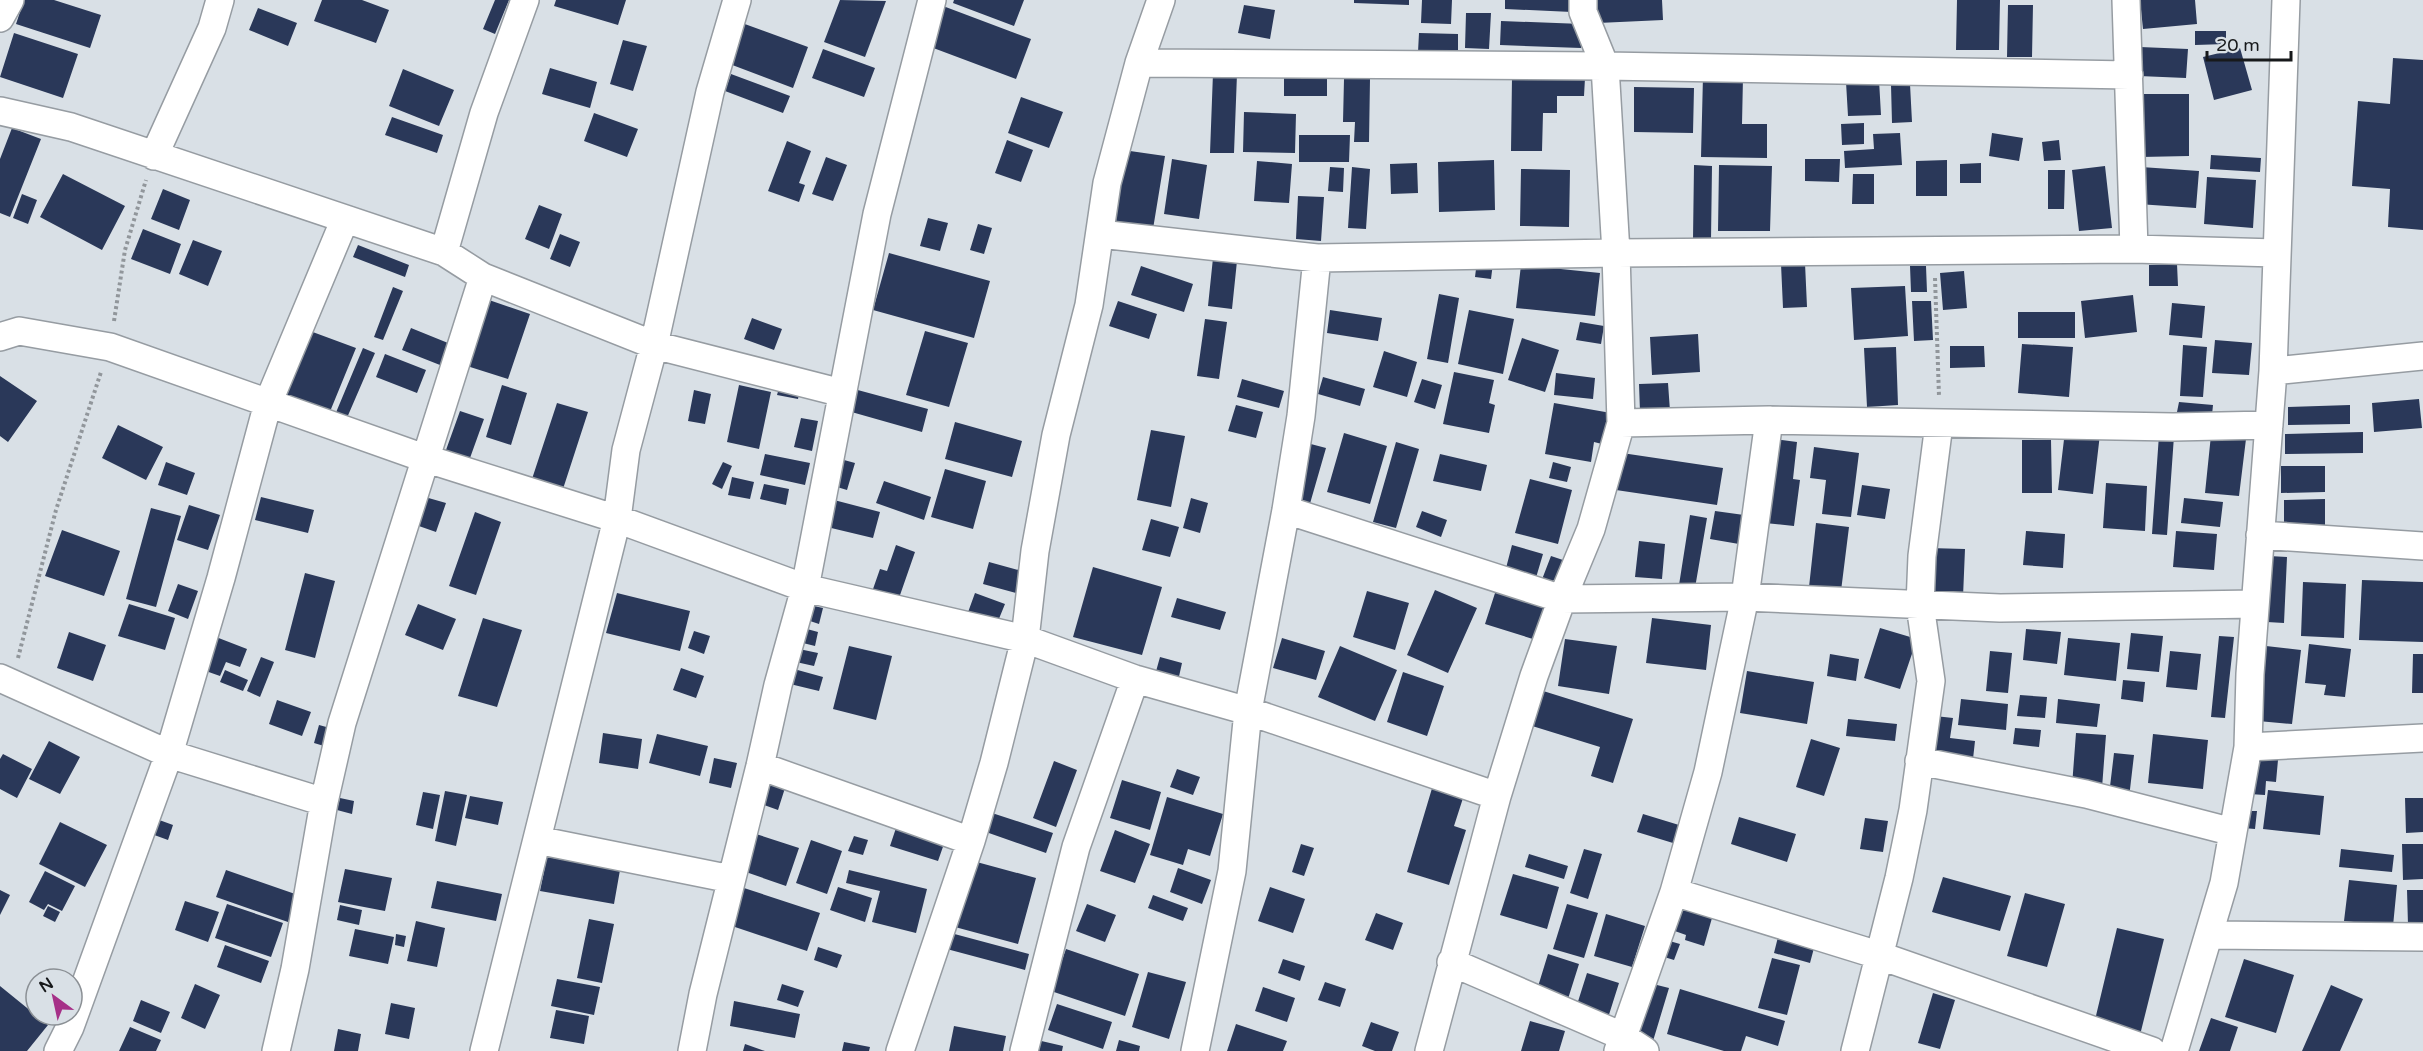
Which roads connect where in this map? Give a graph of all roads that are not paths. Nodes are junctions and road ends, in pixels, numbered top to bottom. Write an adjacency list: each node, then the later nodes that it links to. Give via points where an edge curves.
1 (10, 0): 10 (street)
2 (220, 0): 15 (street, via 212,28)
3 (525, 0): 19 (street, via 484,113)
4 (737, 0): 25 (street, via 710,92)
5 (932, 0): 28 (street, via 877,214)
6 (1161, 0): 11 (street)
7 (1583, 0): 12 (street, via 1583,12)
8 (2126, 0): 13 (street)
9 (2286, 0): 21 (street)
10 (0, 18)
11 (1139, 63): 12 (street); 17 (street, via 1107,183)
12 (1605, 66): 13 (street); 20 (street)
13 (2129, 75): 18 (street)
14 (0, 111): 15 (street, via 70,128)
15 (153, 156): 16 (street)
16 (345, 219): 19 (street); 29 (street)
17 (1100, 234): 22 (street); 44 (street, via 1089,305 1056,435 1043,505)
18 (2134, 249): 20 (street); 21 (street)
19 (444, 252): 23 (street)
20 (1616, 253): 22 (street); 31 (street)
21 (2276, 253): 27 (street)
22 (1317, 258): 35 (street)
23 (483, 277): 25 (street); 34 (street)
24 (0, 337): 29 (street, via 20,331 110,347)
25 (654, 345): 28 (street); 36 (street, via 626,450)
26 (2423, 356): 27 (street)
27 (2273, 371): 33 (street)
28 (842, 393): 39 (street)
29 (268, 403): 34 (street); 50 (street)
30 (1769, 420): 31 (street); 32 (street); 40 (street)
31 (1621, 423): 41 (street, via 1591,530)
32 (1940, 424): 33 (street); 43 (street, via 1922,556)
33 (2269, 424): 37 (street)
34 (424, 458): 36 (street); 54 (street, via 342,723)
35 (1286, 510): 41 (street); 47 (street)
36 (617, 519): 39 (street); 56 (street)
37 (2260, 535): 38 (street); 42 (street)
38 (2423, 546)
39 (805, 588): 44 (street); 52 (street)
40 (1744, 597): 41 (street); 43 (street); 59 (street, via 1708,772)
41 (1562, 599): 53 (street)
42 (2255, 604): 43 (street, via 2000,608); 49 (street)
43 (1920, 605): 51 (street, via 1931,681)
44 (1025, 639): 45 (street); 57 (street)
45 (1135, 680): 47 (street); 70 (street, via 1076,847)
46 (5, 681): 50 (street)
47 (1248, 711): 53 (street); 71 (street, via 1232,871)
48 (2423, 738): 49 (street)
49 (2248, 747): 55 (street)
50 (169, 754): 54 (street); 65 (street)
51 (1919, 761): 55 (street, via 2086,794); 62 (street, via 1899,878)
52 (760, 766): 57 (street); 58 (street)
53 (1497, 795): 63 (street)
54 (324, 802): 66 (street, via 295,969)
55 (2233, 832): 60 (street)
56 (537, 840): 58 (street); 67 (street)
57 (971, 842): 69 (street)
58 (731, 879): 68 (street)
59 (1674, 892): 62 (street); 64 (street)
60 (2210, 935): 61 (street); 76 (street)
61 (2423, 937)
62 (1878, 955): 74 (street); 75 (street)
63 (1451, 962): 64 (street); 72 (street)
64 (1620, 1044): 73 (street)
65 (58, 1051)
66 (276, 1051)
67 (484, 1051)
68 (692, 1051)
69 (900, 1051)
70 (1024, 1051)
71 (1195, 1051)
72 (1429, 1051)
73 (1645, 1051)
74 (1854, 1051)
75 (2152, 1051)
76 (2174, 1051)

